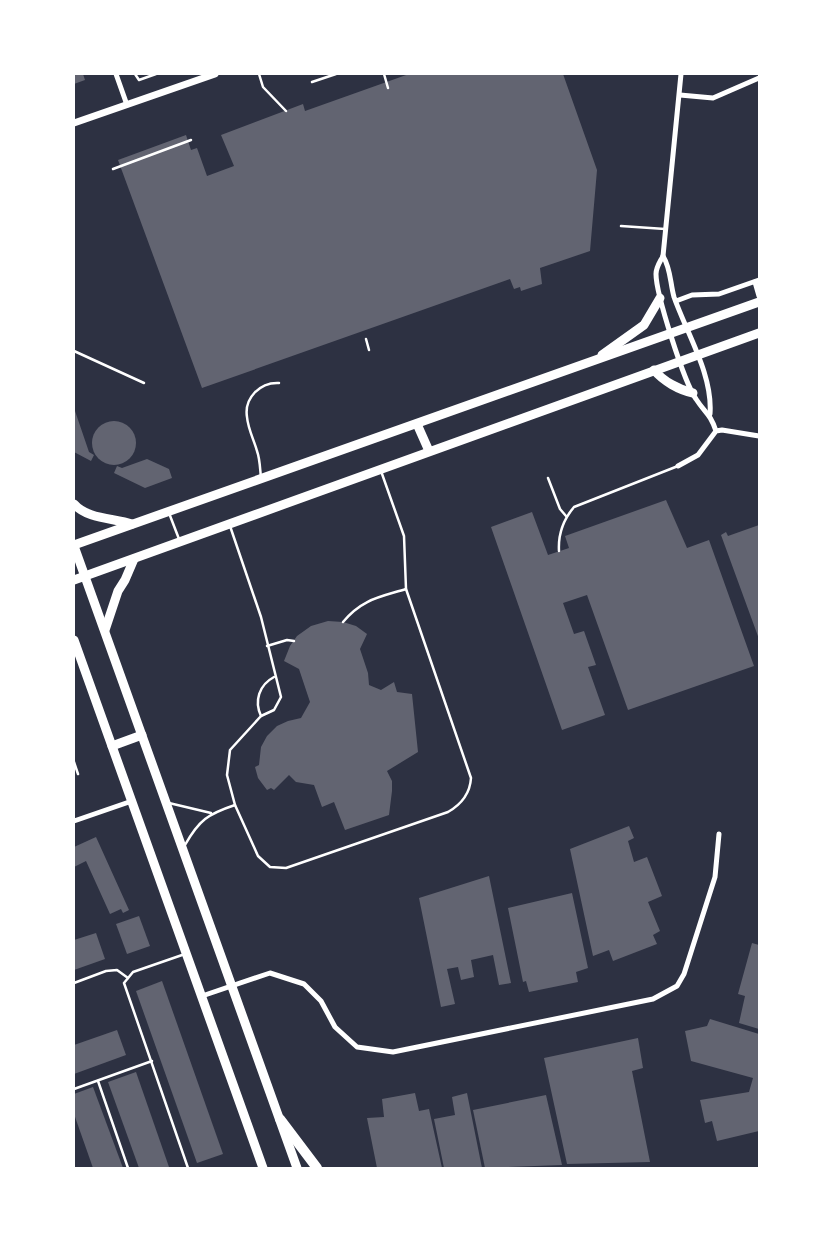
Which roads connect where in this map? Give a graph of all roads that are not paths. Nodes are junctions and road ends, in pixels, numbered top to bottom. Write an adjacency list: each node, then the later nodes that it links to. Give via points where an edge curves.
1 (116, 74): 10 (street)
2 (215, 74): 10 (street)
3 (336, 74): 7 (lane)
4 (384, 74): 8 (lane)
5 (681, 74): 9 (street)
6 (759, 78): 9 (street, via 712,98)
7 (312, 82)
8 (388, 88)
9 (680, 95): 15 (street)
10 (128, 105): 11 (street)
11 (74, 123)
12 (191, 140): 13 (lane)
13 (113, 169)
14 (621, 226): 15 (lane)
15 (666, 230): 16 (street)
16 (663, 256): 19 (street, via 656,274); 20 (street, via 669,266)
17 (757, 281): 18 (street); 20 (street, via 726,292 692,295)
18 (759, 296)
19 (660, 298): 24 (street); 28 (main road, via 644,325)
20 (676, 301): 22 (street)
21 (759, 302): 22 (main road)
22 (687, 329): 24 (main road); 26 (street)
23 (759, 332): 26 (main road)
24 (671, 334): 27 (street); 28 (main road)
25 (74, 351): 30 (lane)
26 (696, 355): 27 (main road); 33 (street, via 711,400)
27 (680, 360): 29 (main road); 32 (street)
28 (594, 361): 34 (main road)
29 (654, 370): 32 (main road, via 660,378 682,391); 37 (main road)
30 (144, 383)
31 (279, 383): 41 (lane, via 269,383 256,390 247,407)
32 (693, 393): 33 (street)
33 (710, 414): 35 (street)
34 (417, 424): 37 (main road); 41 (main road)
35 (716, 431): 36 (street); 38 (street, via 698,455)
36 (759, 436)
37 (429, 450): 39 (main road)
38 (678, 466): 44 (lane, via 574,506)
39 (380, 469): 46 (main road); 53 (lane, via 404,536)
40 (548, 478): 44 (lane)
41 (261, 479): 43 (main road)
42 (74, 504): 45 (main road, via 94,516)
43 (168, 512): 45 (main road); 47 (lane)
44 (566, 516): 49 (lane, via 559,533)
45 (132, 524): 48 (main road)
46 (229, 525): 47 (main road); 58 (lane, via 261,618)
47 (180, 542): 50 (main road)
48 (74, 546): 51 (main road)
49 (559, 551)
50 (134, 559): 51 (main road); 55 (main road, via 118,591)
51 (85, 576): 52 (main road); 55 (main road)
52 (74, 580)
53 (406, 589): 54 (lane, via 367,601); 67 (lane, via 471,778 464,800 448,812 286,868 270,867 258,856)
54 (343, 622)
55 (105, 630): 61 (main road)
56 (74, 640): 62 (main road)
57 (294, 642): 58 (lane, via 287,640)
58 (267, 646): 59 (lane)
59 (274, 678): 60 (lane, via 268,680 259,693 257,707); 60 (lane, via 279,684 281,697 274,710)
60 (261, 716): 67 (lane, via 230,750 227,775)
61 (142, 735): 62 (main road); 66 (main road)
62 (112, 746): 65 (main road)
63 (74, 762): 64 (lane)
64 (78, 774)
65 (132, 801): 69 (street); 72 (main road)
66 (167, 802): 68 (lane); 71 (main road)
67 (235, 805): 68 (lane)
68 (211, 813): 71 (lane, via 194,830)
69 (74, 821)
70 (720, 834): 75 (street, via 715,877 684,974 676,986 653,999 393,1052 357,1047 335,1027 321,1001 304,984 270,973)
71 (183, 848): 75 (main road)
72 (187, 953): 73 (lane, via 133,972); 76 (main road)
73 (128, 978): 74 (lane, via 118,970 106,971); 77 (lane, via 124,983)
74 (74, 983)
75 (232, 985): 76 (street); 80 (main road)
76 (202, 996): 83 (main road)
77 (152, 1061): 78 (lane); 82 (lane)
78 (98, 1081): 79 (lane); 81 (lane)
79 (74, 1089)
80 (280, 1120): 84 (main road); 85 (highway)
81 (128, 1168)
82 (188, 1168)
83 (263, 1168)
84 (297, 1168)
85 (317, 1168)

